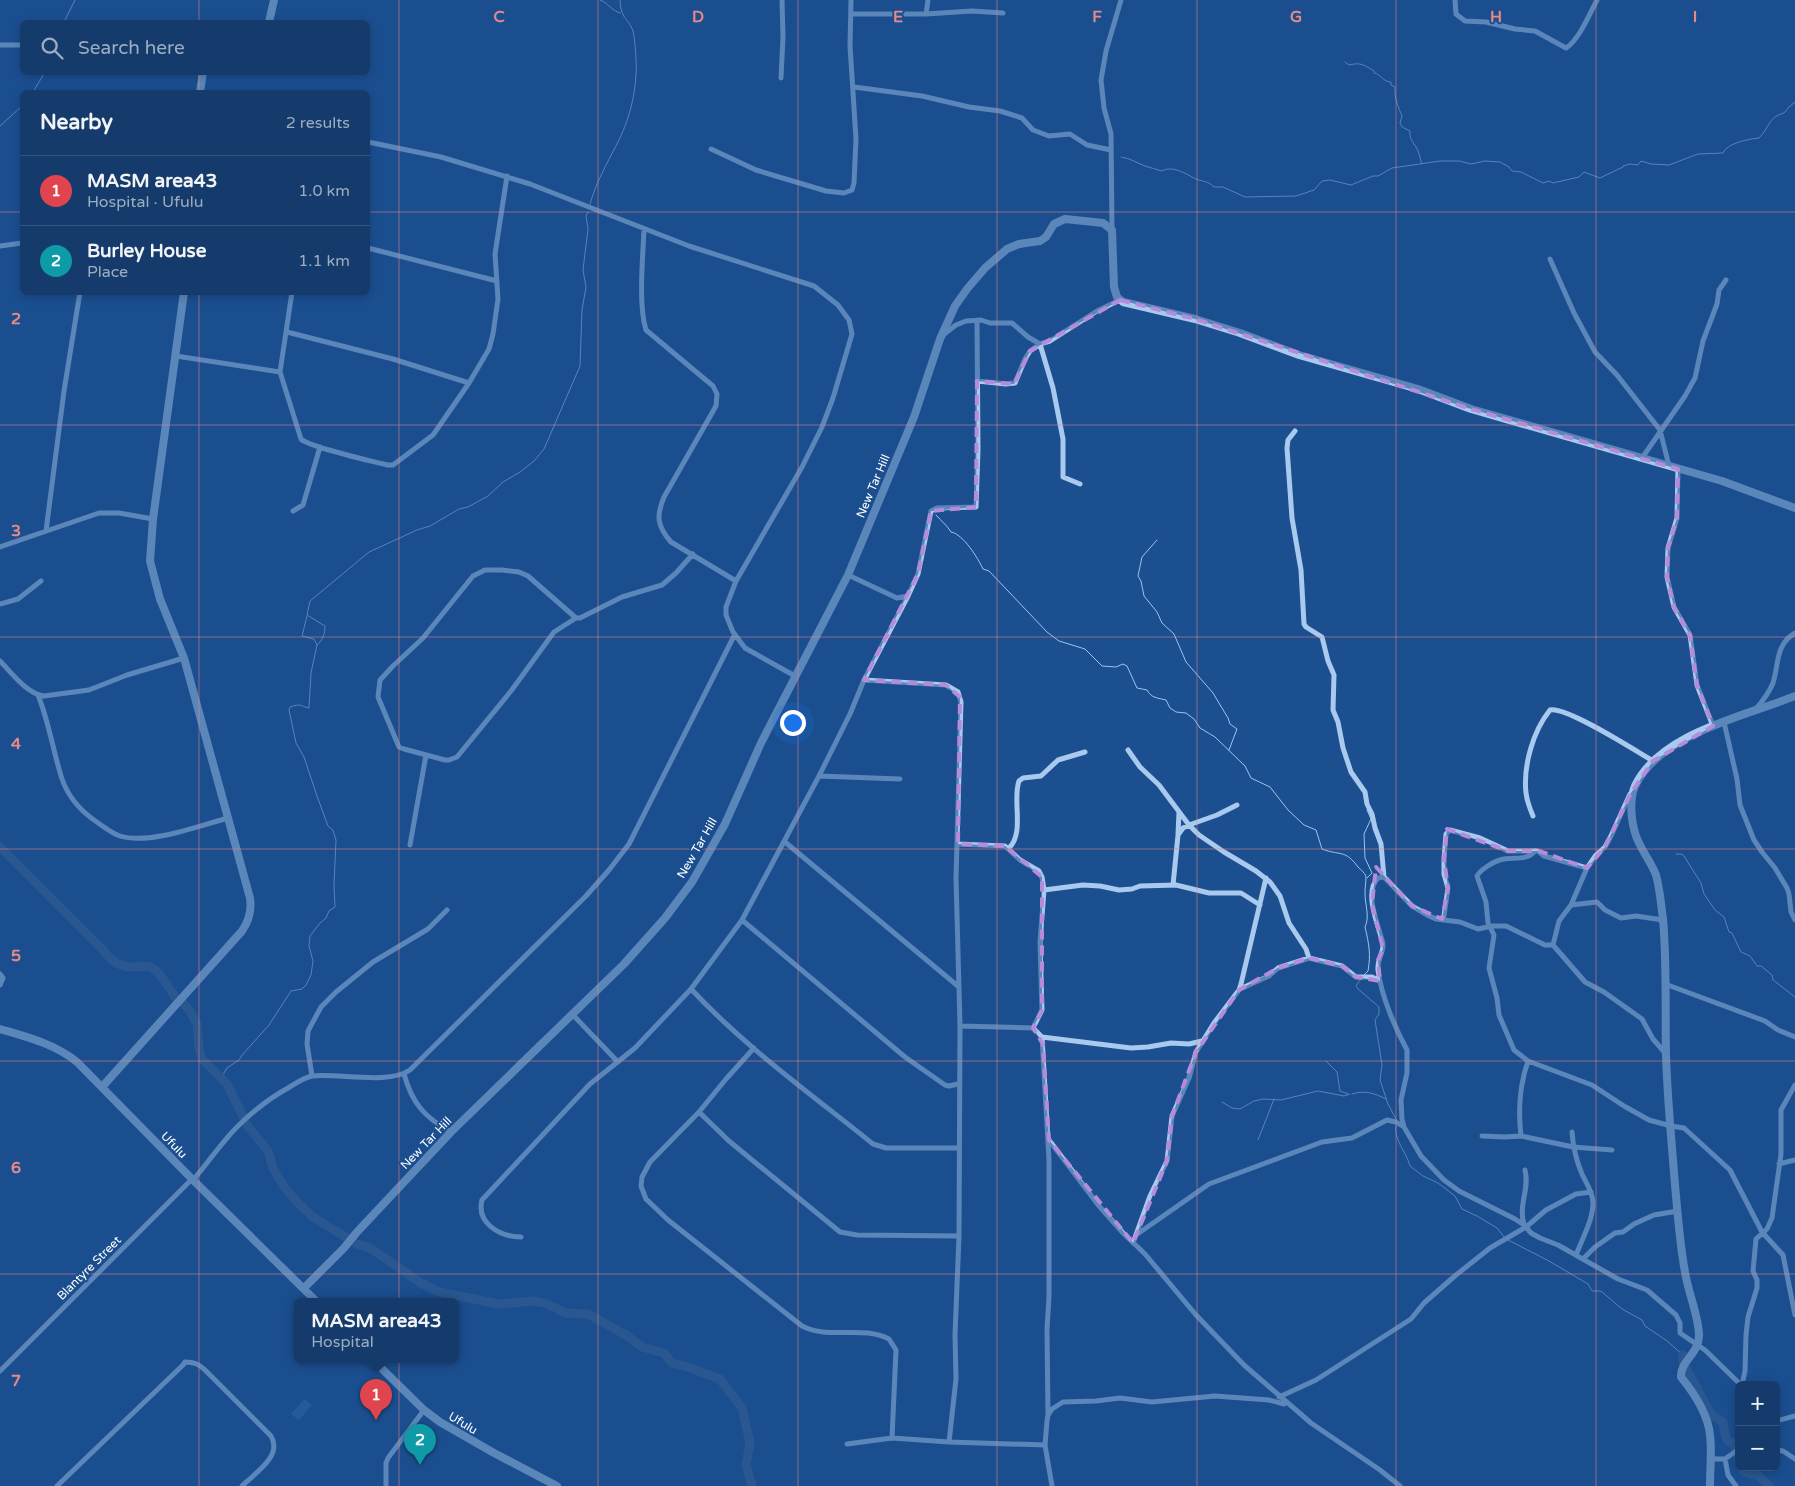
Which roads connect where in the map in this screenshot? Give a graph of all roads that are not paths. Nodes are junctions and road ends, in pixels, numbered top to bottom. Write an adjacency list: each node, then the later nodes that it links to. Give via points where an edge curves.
1 (274, 0): 11 (street)
2 (782, 0): 15 (street)
3 (851, 0): 9 (street)
4 (928, 0): 10 (street)
5 (1121, 0): 20 (street, via 1100,80)
6 (1455, 0): 7 (street, via 1456,14 1465,21 1535,31 1566,48)
7 (1598, 0)
8 (1003, 13): 10 (street)
9 (851, 14): 10 (street); 16 (street)
10 (926, 14)
11 (269, 20)
12 (0, 45): 13 (street)
13 (20, 45)
14 (202, 75): 17 (street)
15 (781, 78)
16 (854, 87): 19 (street, via 854,183 852,190 844,194 756,170); 20 (street, via 922,96 1000,112 1022,118 1033,130 1049,136 1070,134 1087,145)
17 (200, 90)
18 (370, 142): 21 (street, via 441,157)
19 (710, 149)
20 (1111, 150): 23 (street)
21 (507, 176): 22 (street); 29 (street, via 495,254)
22 (644, 229): 54 (street, via 642,283 646,330 713,386 717,394 716,406 659,509 665,535); 57 (street, via 814,286 838,305 852,327 850,344 822,427)
23 (1112, 230): 33 (street, via 1114,287); 36 (street, New Tar Hill, via 1103,223 1065,219 1057,221 1043,239 1015,245 1002,253 959,299)
24 (20, 243): 25 (street)
25 (0, 246)
26 (370, 249): 29 (street)
27 (1550, 259): 42 (street, via 1595,352)
28 (1726, 280): 42 (street, via 1718,290 1717,304 1703,341 1695,378)
29 (497, 281): 41 (street, via 498,299 489,349)
30 (80, 295): 52 (street)
31 (184, 295): 38 (street)
32 (292, 295): 35 (street)
33 (1120, 300): 37 (street); 45 (street, via 1195,319 1471,409)
34 (977, 320): 36 (street, via 961,322); 37 (street, via 1012,323); 40 (street)
35 (286, 332): 39 (street); 41 (street, via 393,359)
36 (943, 335): 55 (street, New Tar Hill, via 914,417)
37 (1040, 344): 40 (street, via 1027,355 1015,383); 48 (street, via 1063,438 1063,477)
38 (176, 356): 39 (street); 51 (street)
39 (280, 372): 44 (street, via 301,439)
40 (977, 381): 58 (street, via 976,507 932,511 918,574)
41 (469, 383): 44 (street, via 433,435 394,465)
42 (1660, 430): 45 (street); 46 (street)
43 (1295, 431): 91 (street, via 1288,440 1287,448 1304,624 1322,637 1334,675 1334,710 1343,748 1372,814 1381,844)
44 (320, 447): 50 (street, via 303,505)
45 (1642, 458): 46 (street)
46 (1669, 466): 47 (street)
47 (1678, 469): 49 (street, via 1722,481); 71 (street, via 1677,518 1668,548 1667,577 1674,607 1690,635 1697,685)
48 (1080, 484)
49 (1795, 508)
50 (294, 511)
51 (153, 519): 52 (street, via 99,513); 63 (street, via 151,569)
52 (46, 531): 53 (street)
53 (0, 547)
54 (693, 554): 57 (street); 60 (street, via 662,585 622,597)
55 (848, 575): 58 (street, via 897,598); 65 (street, New Tar Hill)
56 (41, 581): 59 (street, via 18,599)
57 (736, 581): 62 (street, via 726,611)
58 (908, 596): 66 (street)
59 (0, 604)
60 (576, 618): 74 (street, via 554,632 457,756 449,760); 74 (street, via 528,576 519,572 489,570 473,576 439,619 388,670 378,686 378,697 400,747)
61 (1795, 633): 69 (street, via 1780,648 1770,689)
62 (734, 636): 65 (street, via 750,652); 123 (street, via 620,857 586,896)
63 (184, 658): 67 (street, via 89,690); 82 (street)
64 (0, 660): 67 (street)
65 (795, 676): 112 (street, New Tar Hill, via 725,824 692,882 639,948)
66 (864, 680): 76 (street); 86 (street, via 946,685 958,692 962,702)
67 (38, 695): 82 (street, via 66,788 83,811 111,832 149,839)
68 (1795, 696): 69 (street)
69 (1753, 712): 70 (street)
70 (1724, 722): 71 (street); 101 (street, via 1740,805 1754,840 1787,888)
71 (1713, 726): 75 (street)
72 (1128, 750): 80 (street)
73 (1085, 752): 88 (street, via 1058,760 1041,776 1019,781 1018,821)
74 (426, 755): 87 (street)
75 (1653, 761): 78 (street); 81 (street, via 1583,721 1550,710 1538,730 1529,758 1526,791)
76 (819, 776): 77 (street); 85 (street)
77 (900, 779)
78 (1635, 787): 90 (street, via 1605,847); 100 (street, via 1631,806 1636,836 1656,876)
79 (1237, 806): 83 (street)
80 (1179, 812): 83 (street); 84 (street)
81 (1533, 816)
82 (228, 818): 127 (street, via 251,903 248,920 242,931)
83 (1189, 825): 84 (street); 92 (street, via 1213,845)
84 (1178, 835): 93 (street)
85 (785, 842): 99 (street); 109 (street)
86 (958, 844): 88 (street); 109 (street)
87 (410, 845)
88 (1009, 848): 94 (street, via 1020,860 1039,870)
89 (1535, 851): 90 (street); 98 (street, via 1508,850 1480,838 1448,831 1444,858 1448,888); 102 (street, via 1518,859 1499,860 1479,872 1477,880 1486,902)
90 (1587, 868): 96 (street)
91 (1384, 877): 98 (street, via 1412,906 1428,916); 106 (street, via 1375,880 1372,890 1383,949 1378,960)
92 (1266, 878): 95 (street); 104 (street, via 1280,896 1289,923)
93 (1173, 886): 94 (street, via 1120,890 1083,885); 95 (street, via 1209,893 1241,893)
94 (1044, 890): 114 (street, via 1040,942 1042,1010)
95 (1260, 905): 111 (street)
96 (1571, 905): 100 (street, via 1597,902 1621,918 1636,916); 103 (street, via 1559,921)
97 (447, 910): 124 (street, via 428,929 374,962 321,1007 308,1031)
98 (1442, 919): 102 (street, via 1478,929)
99 (742, 920): 110 (street); 125 (street, via 905,1058 945,1086)
100 (1663, 920): 107 (street)
101 (1795, 920)
102 (1489, 926): 103 (street, via 1511,928 1545,945); 121 (street, via 1494,938 1489,968 1499,1015 1514,1050)
103 (1553, 945): 120 (street, via 1585,982 1642,1019)
104 (1309, 958): 106 (street, via 1339,965 1356,977 1366,976); 111 (street, via 1278,968 1269,976)
105 (0, 974): 108 (street, via 3,978)
106 (1380, 981): 130 (street, via 1383,996 1407,1050 1401,1100)
107 (1665, 984): 117 (street, via 1765,1021); 120 (street)
108 (0, 985)
109 (959, 987): 113 (street)
110 (691, 990): 119 (street); 122 (street)
111 (1239, 990): 118 (street)
112 (573, 1014): 122 (street); 131 (street, New Tar Hill)
113 (960, 1026): 114 (street); 125 (street)
114 (1033, 1028): 116 (street)
115 (0, 1029): 127 (street, Ufulu, via 61,1050)
116 (1042, 1037): 118 (street, via 1131,1048); 135 (street)
117 (1795, 1037)
118 (1202, 1041): 147 (street, via 1172,1116 1167,1160)
119 (754, 1048): 128 (street); 137 (street, via 879,1147)
120 (1666, 1055): 129 (street)
121 (1528, 1061): 129 (street, via 1592,1085 1649,1120); 134 (street, via 1522,1085)
122 (618, 1062): 149 (street, via 590,1084 482,1200 481,1213 490,1225 505,1235)
123 (404, 1074): 124 (street); 131 (street, via 415,1104)
124 (312, 1076): 142 (street, Blantyre Street, via 274,1096 242,1122)
125 (958, 1084): 137 (street)
126 (1795, 1085): 140 (street, via 1781,1110)
127 (102, 1087): 142 (street, Ufulu)
128 (699, 1112): 148 (street, via 729,1141 840,1232); 167 (street, via 650,1162 641,1181 646,1199 672,1224 802,1326 816,1332 868,1333 889,1339 896,1350)
129 (1671, 1126): 144 (street); 146 (street, via 1688,1131 1732,1172)
130 (1404, 1127): 145 (street, via 1421,1156 1444,1180); 147 (street, via 1387,1120 1352,1138 1322,1142 1208,1184)
131 (450, 1132): 153 (street, New Tar Hill)
132 (1572, 1132): 136 (street)
133 (1482, 1136): 134 (street)
134 (1520, 1136): 136 (street)
135 (1049, 1140): 150 (street, via 1097,1204); 164 (street)
136 (1573, 1147): 138 (street); 143 (street)
137 (958, 1148): 148 (street)
138 (1612, 1150)
139 (1795, 1160): 140 (street)
140 (1779, 1164): 146 (street, via 1772,1218)
141 (1525, 1170): 145 (street, via 1527,1186 1521,1210)
142 (193, 1180): 153 (street, Ufulu); 158 (street, Blantyre Street)
143 (1591, 1192): 145 (street, via 1576,1194 1557,1203); 151 (street, via 1591,1216)
144 (1678, 1211): 152 (street, via 1654,1215 1615,1233 1595,1246); 156 (street, via 1684,1270 1699,1330)
145 (1525, 1226): 151 (street, via 1531,1233); 161 (street, via 1456,1275 1424,1303 1412,1319 1316,1380)
146 (1762, 1232): 155 (street, via 1782,1255); 160 (street, via 1756,1238 1753,1271 1757,1280 1748,1316)
147 (1136, 1235): 150 (street)
148 (959, 1236): 168 (street, via 956,1379)
149 (521, 1237)
150 (1133, 1243): 161 (street, via 1203,1322)
151 (1576, 1255): 152 (street)
152 (1583, 1259): 156 (street, via 1618,1279 1647,1290 1676,1315 1680,1333)
153 (304, 1288): 154 (street, Ufulu)
154 (313, 1298)
155 (1795, 1315)
156 (1698, 1345): 159 (street); 173 (street, via 1681,1377 1695,1396 1708,1427)
157 (376, 1363): 163 (street, Ufulu)
158 (0, 1371)
159 (1738, 1381)
160 (1743, 1381)
161 (1279, 1398): 162 (street)
162 (1291, 1407): 164 (street, via 1274,1400 1220,1396 1152,1402 1114,1398 1063,1402); 181 (street)
163 (424, 1410): 178 (street, via 389,1455); 179 (street, Ufulu, via 456,1432)
164 (1048, 1415): 170 (street)
165 (1795, 1416): 166 (street)
166 (1780, 1420)
167 (892, 1438): 168 (street); 169 (street)
168 (949, 1442): 170 (street)
169 (848, 1444)
170 (1046, 1444): 180 (street)
171 (1780, 1451): 175 (street)
172 (1735, 1452): 174 (street)
173 (1710, 1459): 174 (street); 182 (street)
174 (1725, 1459): 183 (street, via 1728,1475)
175 (1795, 1459)
176 (58, 1486): 177 (street, via 185,1362 192,1362 205,1370 274,1440 276,1448 273,1455)
177 (242, 1486)
178 (386, 1486)
179 (557, 1486)
180 (1052, 1486)
181 (1400, 1486)
182 (1710, 1486)
183 (1736, 1486)

